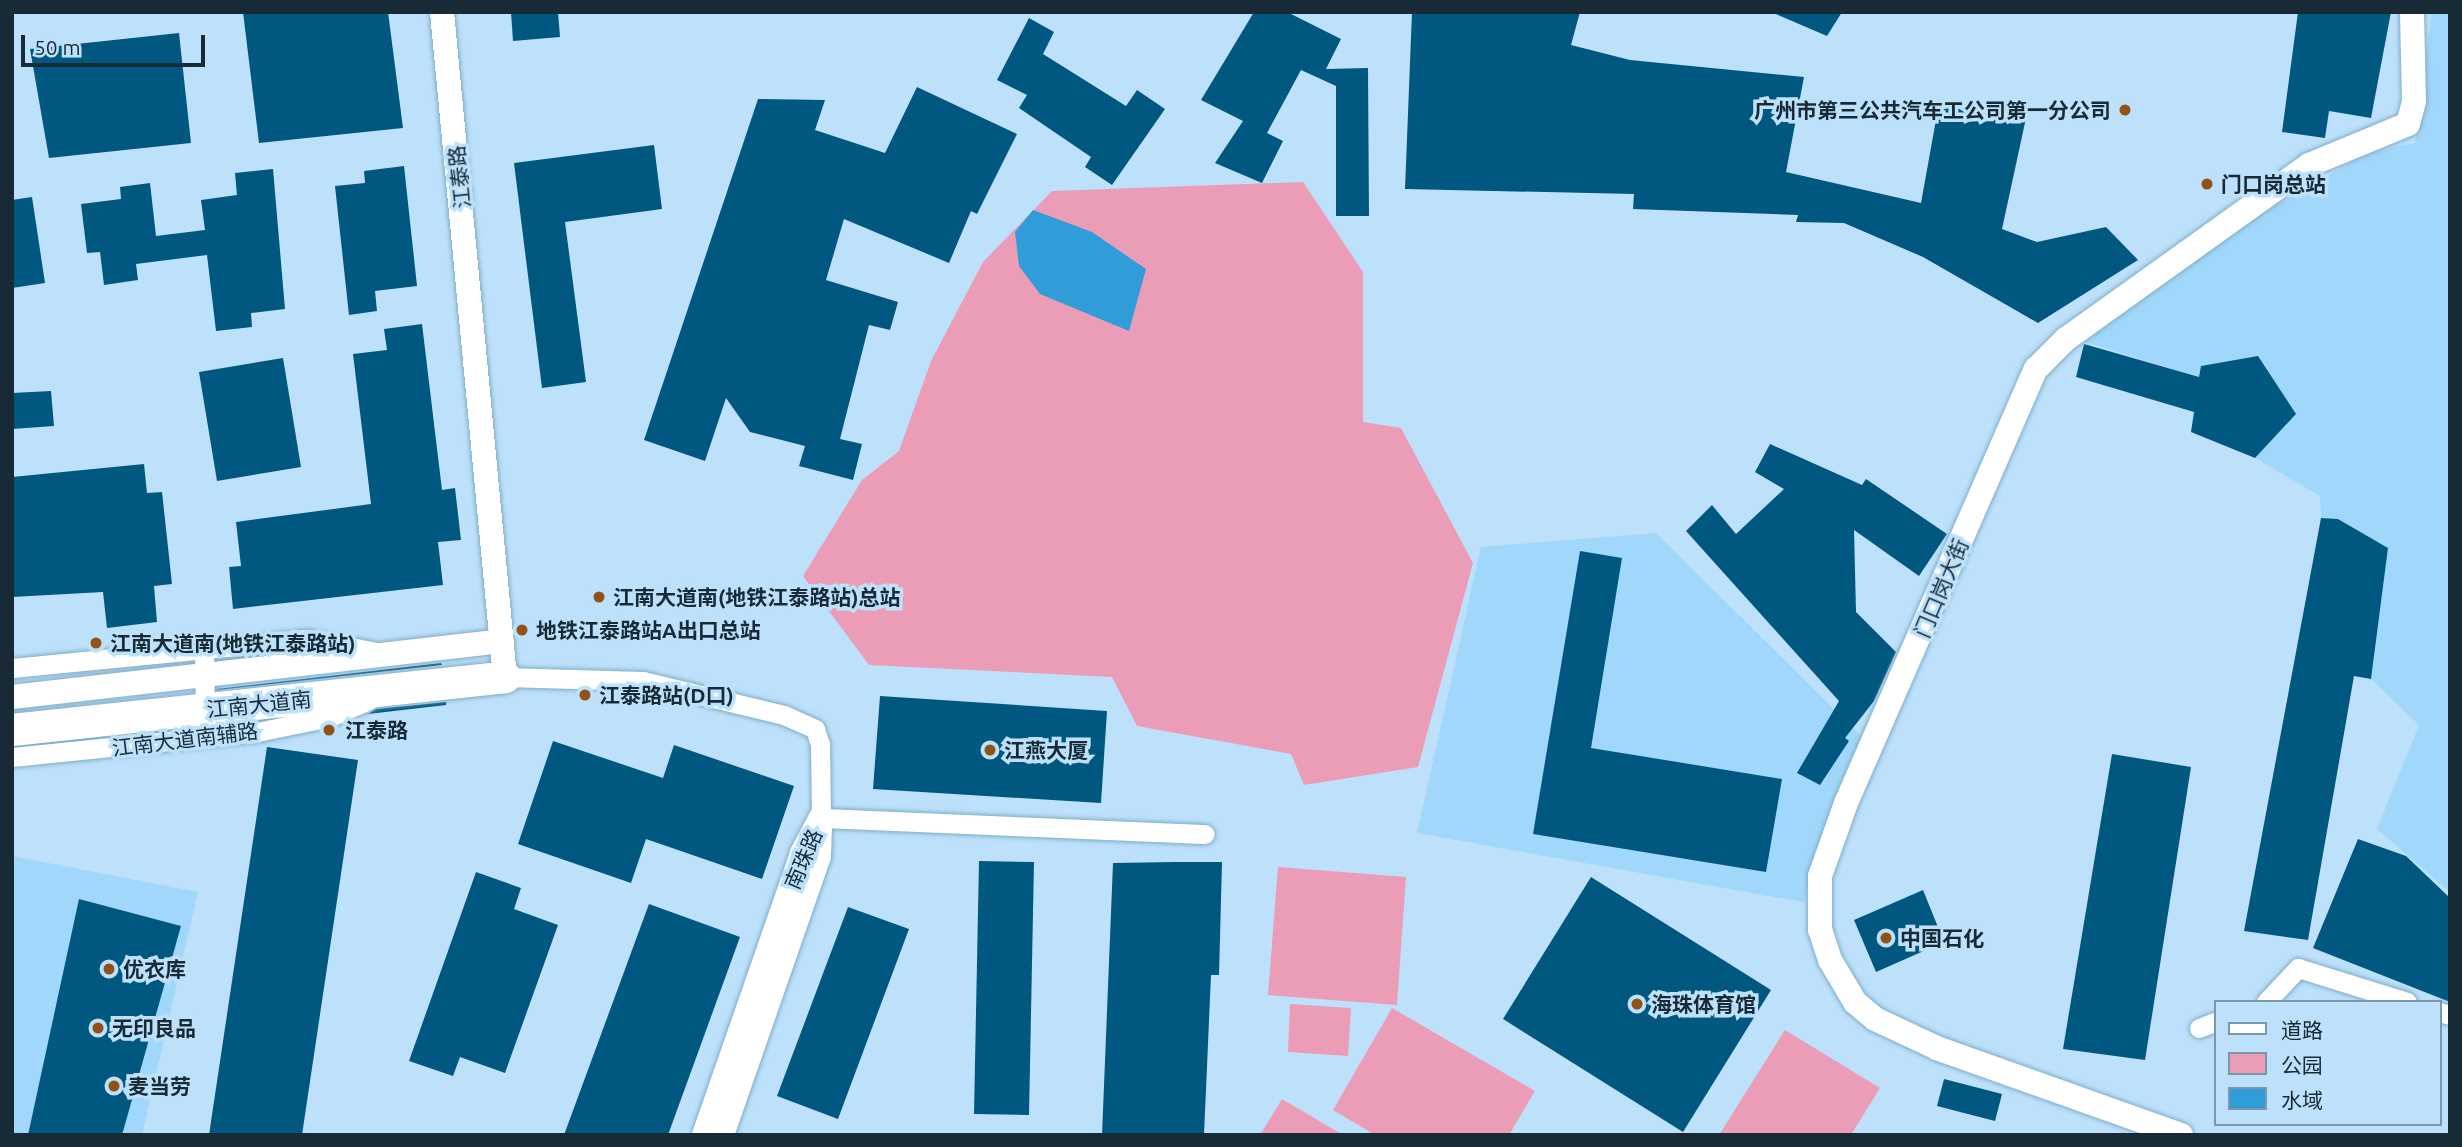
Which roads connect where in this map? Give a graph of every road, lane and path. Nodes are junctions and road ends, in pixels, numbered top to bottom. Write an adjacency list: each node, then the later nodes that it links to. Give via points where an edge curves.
1 (442, 12): 3 (street, 江泰路)
2 (2412, 12): 17 (street, 门口岗大街, via 2414,102 2408,124 2332,154 2289,178 2066,339 2036,369 1846,803 1820,876 1820,930 1830,960 1848,993 1875,1019 1937,1048)
3 (502, 641): 5 (street, 江南大道南); 7 (street, 江泰路)
4 (204, 648): 5 (street, via 308,639); 6 (street); 8 (street)
5 (394, 656): 8 (street, 江南大道南)
6 (12, 668)
7 (505, 677): 10 (main road, 江南大道南, via 393,690); 13 (street, via 643,681 784,715 815,729 822,757)
8 (204, 678): 9 (street, 江南大道南); 10 (street)
9 (12, 697)
10 (206, 724): 11 (main road, 江南大道南); 12 (street, 江南大道南辅路)
11 (12, 730)
12 (12, 757)
13 (821, 818): 14 (street); 18 (street, 南珠路, via 802,853); 19 (street, 南珠路, via 819,856)
14 (1205, 834)
15 (2268, 1000): 16 (street, via 2298,968)
16 (2401, 1000)
17 (2181, 1134)
18 (704, 1135)
19 (722, 1135)

